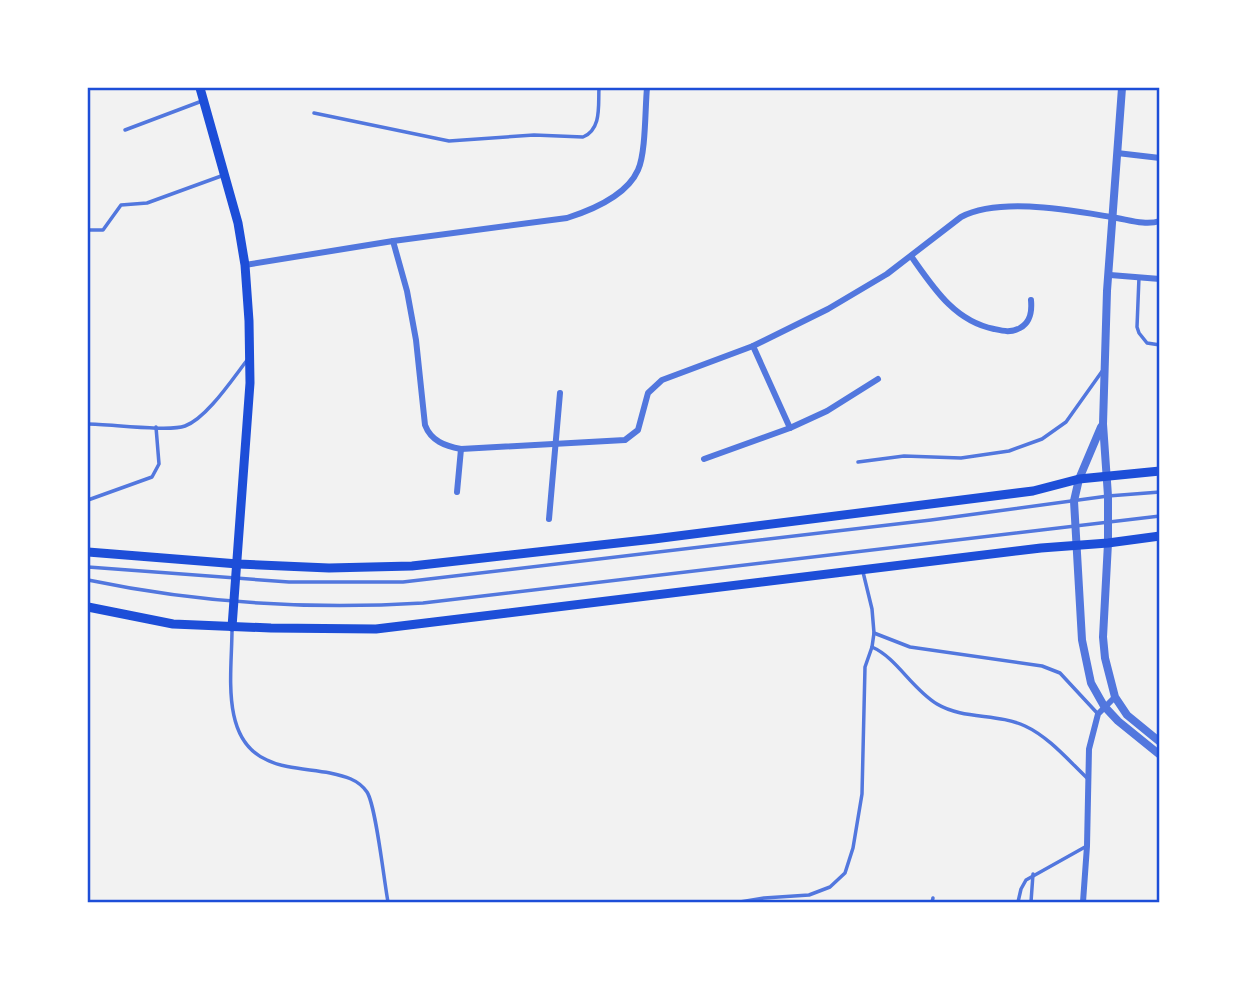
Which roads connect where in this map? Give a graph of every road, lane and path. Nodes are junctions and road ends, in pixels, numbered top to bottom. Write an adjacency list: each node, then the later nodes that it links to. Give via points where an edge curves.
1 (200, 88): 5 (main road)
2 (599, 88): 6 (lane, via 596,126 583,136 449,141)
3 (646, 88): 14 (street, via 638,170 593,210 568,218)
4 (1122, 88): 8 (street)
5 (204, 100): 7 (lane); 10 (main road)
6 (314, 113)
7 (125, 130)
8 (1117, 153): 9 (street); 11 (street)
9 (1160, 158)
10 (226, 174): 13 (lane, via 147,203 121,205 103,230); 16 (main road)
11 (1112, 217): 12 (street); 15 (street, via 1014,206 986,208 961,217); 17 (street)
12 (1160, 221)
13 (88, 230)
14 (393, 241): 16 (street); 32 (street, via 416,340 425,425 441,444)
15 (911, 256): 20 (street, via 936,291 975,324 1016,330 1029,320); 22 (street, via 866,287)
16 (245, 265): 23 (main road)
17 (1110, 275): 18 (street); 24 (street)
18 (1139, 277): 19 (street); 21 (lane, via 1139,333 1147,343)
19 (1160, 279)
20 (1031, 300)
21 (1160, 345)
22 (753, 346): 30 (street); 31 (street, via 654,385 638,430 625,440)
23 (250, 355): 29 (lane, via 192,422 178,428); 51 (main road)
24 (1106, 365): 28 (street); 34 (lane, via 1066,422 1042,439 1009,451 961,458 904,456)
25 (878, 379): 30 (street)
26 (560, 393): 31 (street)
27 (88, 424): 29 (lane)
28 (1103, 424): 36 (street); 37 (street)
29 (156, 427): 41 (lane, via 159,464 152,477)
30 (790, 428): 33 (street)
31 (554, 445): 32 (street); 44 (street)
32 (461, 449): 38 (street)
33 (704, 459)
34 (858, 462)
35 (1160, 471): 36 (main road)
36 (1107, 476): 37 (main road); 40 (street)
37 (1079, 479): 42 (street); 51 (main road, via 1033,491 412,566)
38 (457, 492)
39 (1160, 492): 40 (lane)
40 (1108, 496): 42 (lane); 45 (street)
41 (88, 500)
42 (1074, 500): 46 (street); 54 (lane, via 403,582)
43 (1160, 516): 45 (lane)
44 (549, 519)
45 (1108, 521): 46 (lane); 48 (street)
46 (1076, 525): 49 (street); 56 (lane, via 423,603 335,607)
47 (1160, 536): 48 (main road)
48 (1108, 543): 49 (main road); 61 (street, via 1103,637)
49 (1077, 546): 53 (main road); 62 (street, via 1082,640 1091,683)
50 (88, 552): 51 (main road)
51 (238, 564): 54 (main road)
52 (88, 567): 54 (lane)
53 (862, 569): 58 (main road, via 376,629); 59 (lane)
54 (237, 578): 56 (main road)
55 (88, 580): 56 (lane, via 181,597)
56 (235, 601): 58 (main road)
57 (88, 607): 58 (main road, via 173,624)
58 (232, 627): 69 (lane, via 232,693 235,723 243,742 270,762 348,777 360,785 371,801)
59 (874, 633): 60 (lane); 63 (lane, via 910,648 1042,666 1060,673)
60 (872, 648): 66 (lane, via 885,654 914,687 936,703 972,716 1025,726); 70 (lane, via 863,680 862,794 845,873 830,887 809,895)
61 (1115, 697): 62 (street); 64 (street, via 1127,715)
62 (1104, 706): 63 (street); 65 (street)
63 (1098, 714): 66 (street)
64 (1160, 742)
65 (1160, 755)
66 (1087, 778): 67 (street)
67 (1087, 846): 68 (lane); 73 (street)
68 (1033, 874): 71 (lane); 72 (lane)
69 (388, 902)
70 (740, 902)
71 (1018, 902)
72 (1031, 902)
73 (1083, 902)

